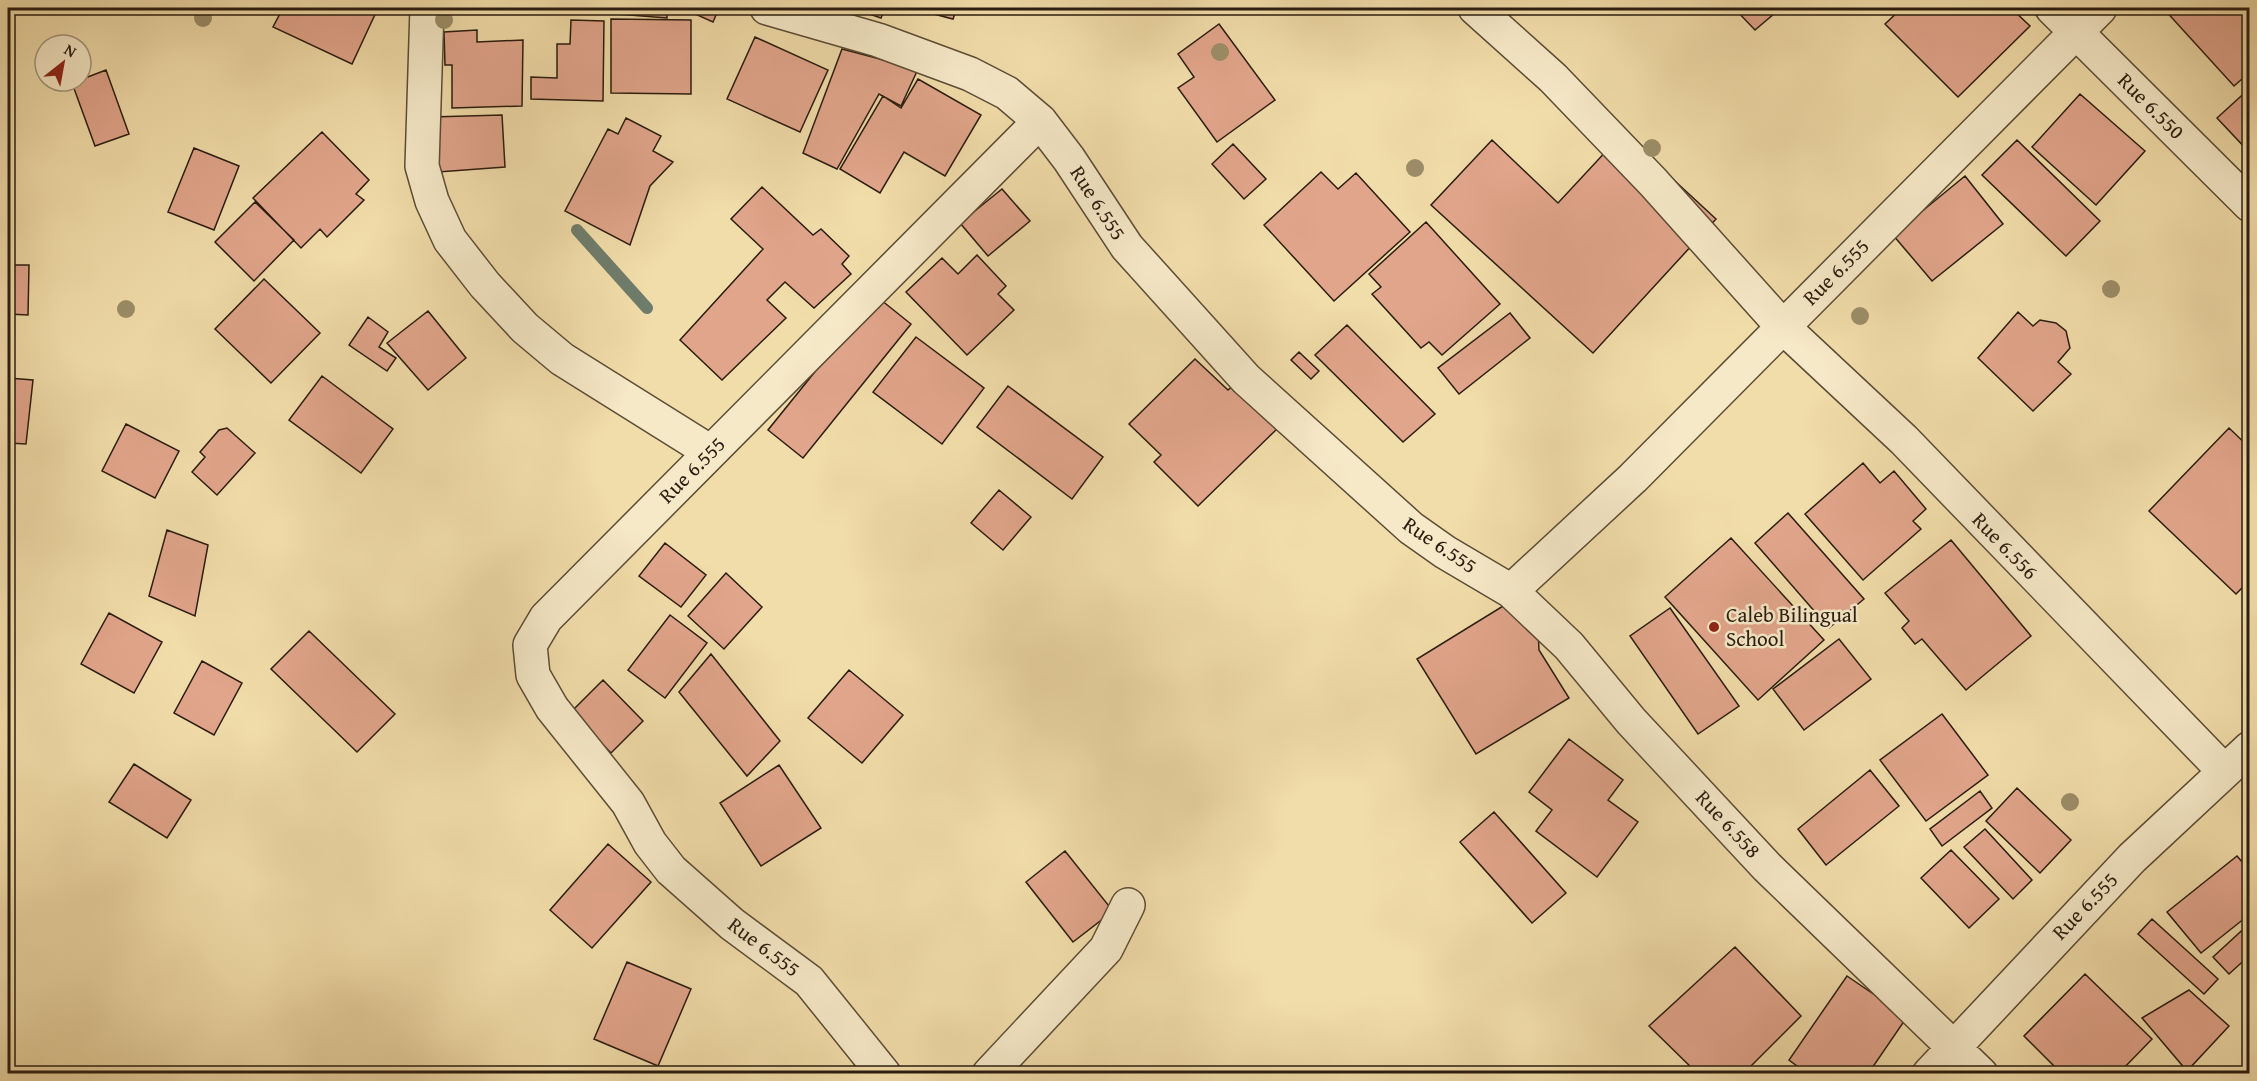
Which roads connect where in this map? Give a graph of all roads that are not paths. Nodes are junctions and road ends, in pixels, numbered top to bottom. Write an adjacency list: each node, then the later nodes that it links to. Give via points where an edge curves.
1 (427, 8): 10 (street, via 422,166 432,201 450,240 509,311 561,359)
2 (767, 8): 7 (street, via 878,40 970,74 1007,93)
3 (1475, 8): 9 (street, Rue 6.556, via 1553,78)
4 (2052, 8): 6 (street, Rue 6.550)
5 (2100, 8): 6 (street, Rue 6.555)
6 (2076, 32): 8 (street, Rue 6.550); 9 (street, Rue 6.555)
7 (1040, 121): 10 (street, Rue 6.555); 11 (street, Rue 6.555, via 1127,247 1246,379 1411,528)
8 (2250, 205)
9 (1782, 326): 11 (street, Rue 6.555, via 1633,478); 13 (street, Rue 6.556, via 1904,440)
10 (709, 451): 16 (street, Rue 6.555, via 546,618 530,645 532,675 552,708 628,803 650,843 671,870 732,924 809,981)
11 (1511, 591): 15 (street, Rue 6.558, via 1569,646 1631,721 1767,867)
12 (2250, 748): 13 (street, Rue 6.555)
13 (2224, 771): 15 (street, Rue 6.555, via 2132,858)
14 (1128, 905): 17 (street, via 1106,949)
15 (1954, 1048): 18 (street, Rue 6.555); 19 (street, Rue 6.558)
16 (884, 1074)
17 (989, 1074)
18 (1929, 1074)
19 (1981, 1074)

